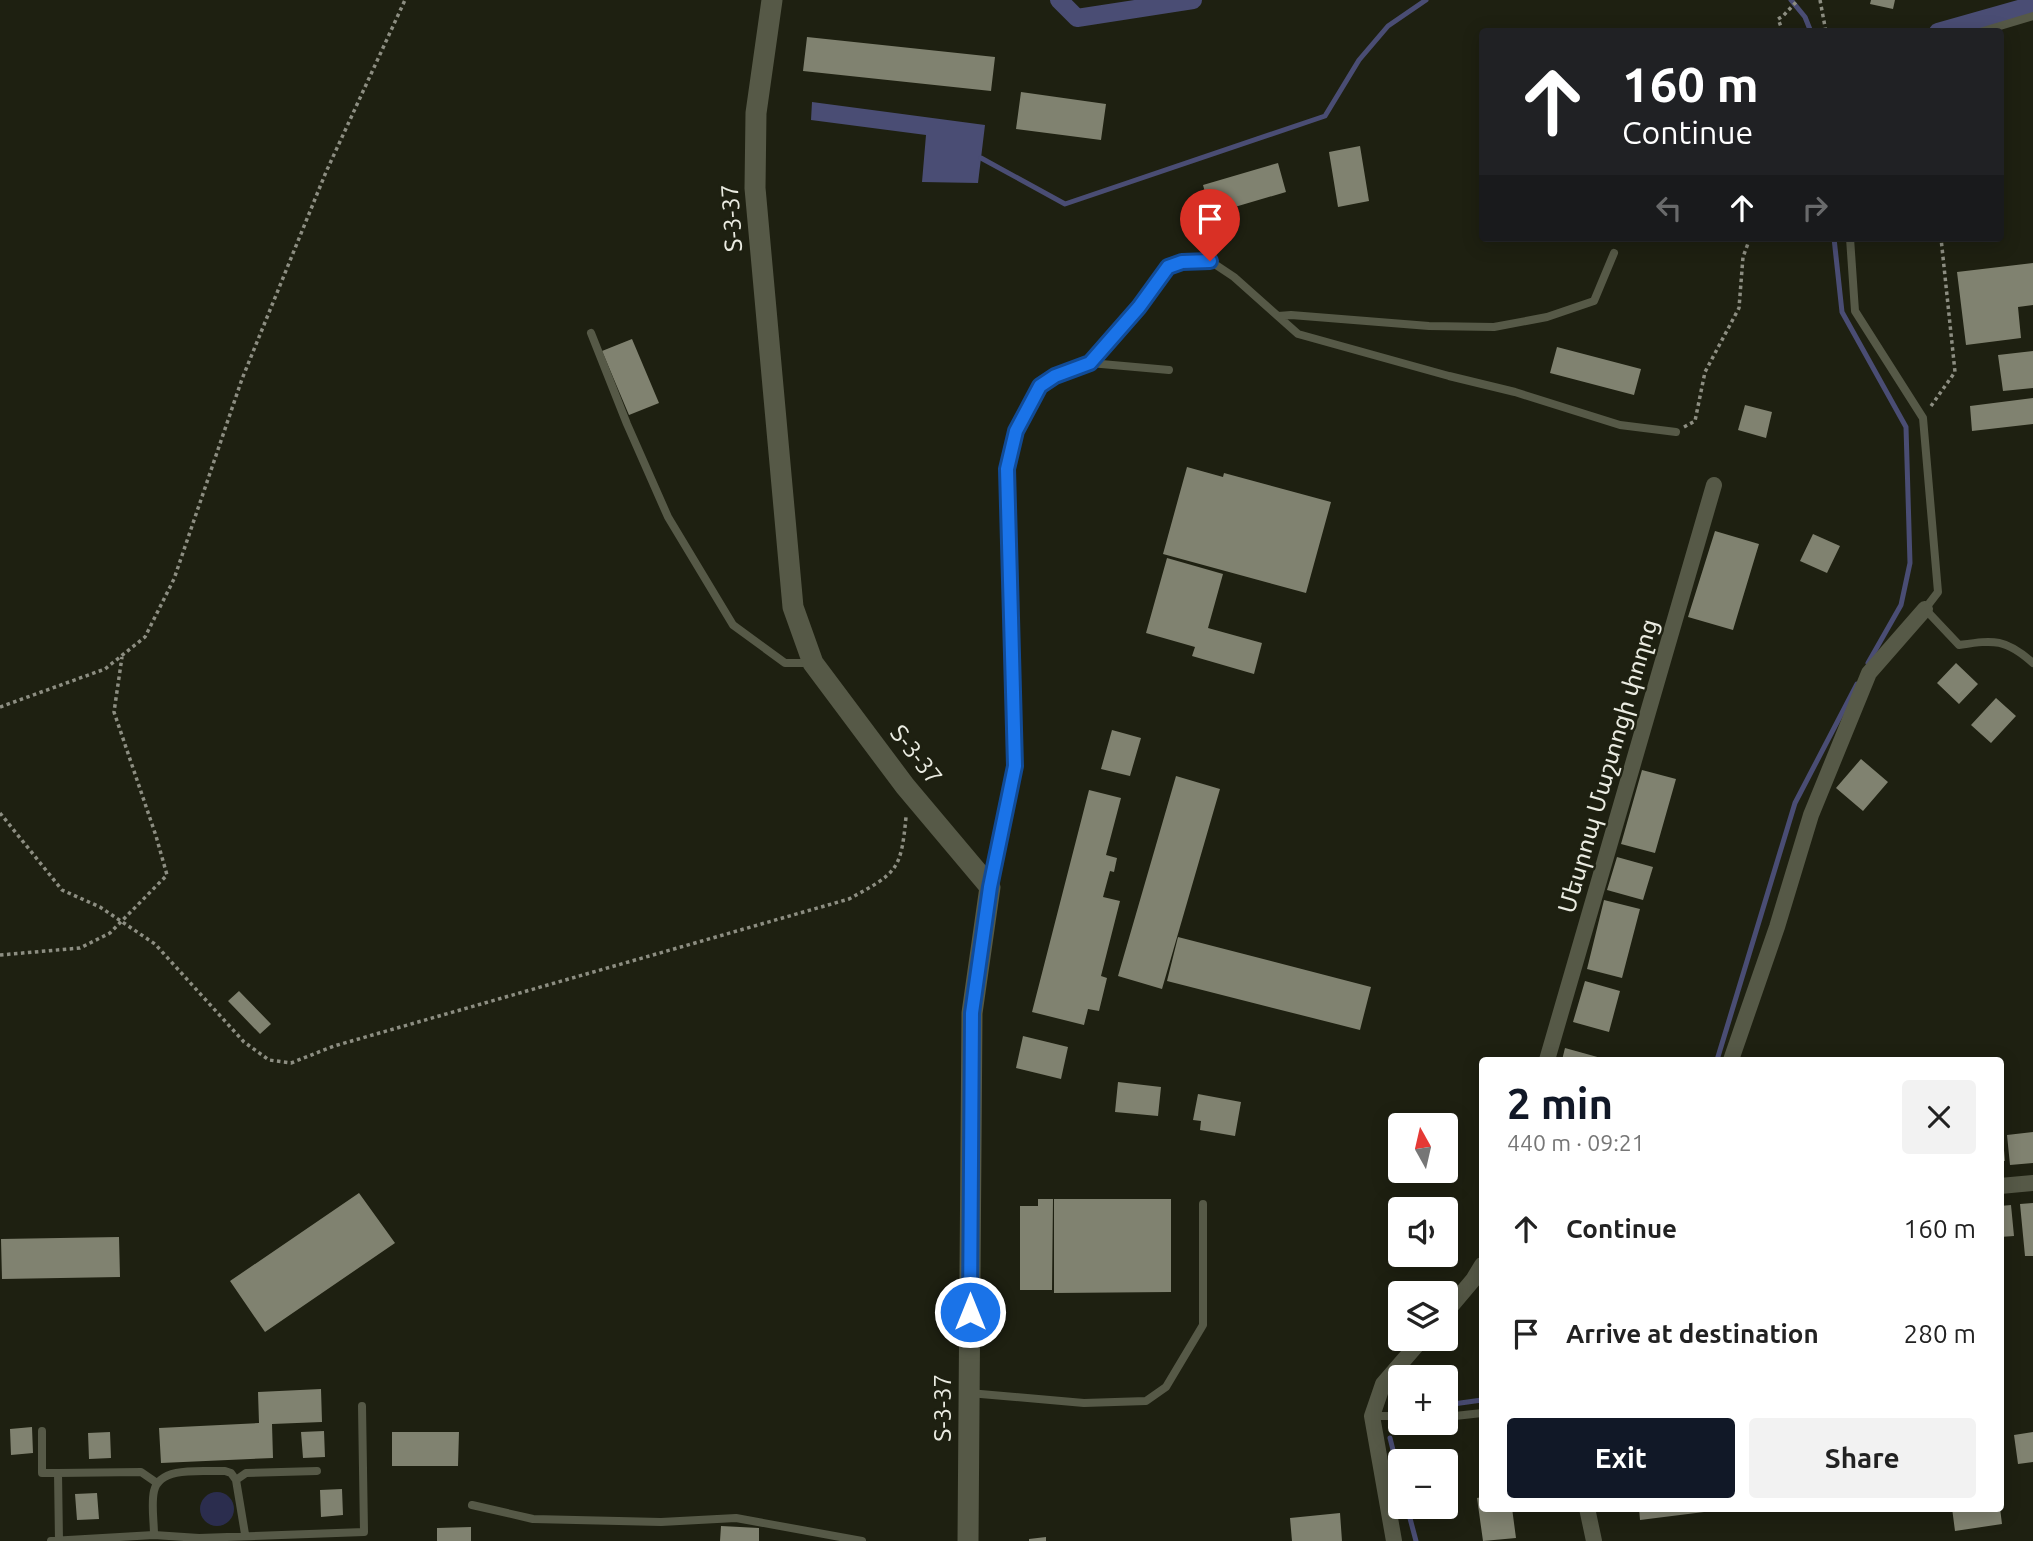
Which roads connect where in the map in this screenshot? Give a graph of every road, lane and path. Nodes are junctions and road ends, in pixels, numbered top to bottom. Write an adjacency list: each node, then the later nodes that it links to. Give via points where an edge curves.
1 (405, 0): 21 (path, via 326,172 242,379 174,579 145,637)
2 (772, 0): 22 (main road, Տ-3-37 / Տ-3-37, via 756,113 755,188 793,607)
3 (1798, 0): 6 (path, via 1778,19)
4 (1820, 0): 7 (path)
5 (2033, 16): 8 (lane)
6 (1781, 28)
7 (1825, 28)
8 (1993, 28)
9 (1749, 242): 18 (path, via 1739,308 1705,372 1695,421)
10 (1850, 242): 17 (lane, via 1856,311)
11 (1941, 242): 17 (path, via 1955,372)
12 (1614, 253): 13 (lane, via 1594,301 1547,317 1494,327)
13 (1278, 316): 15 (lane, via 1210,261 1182,262 1168,267); 18 (lane, via 1298,334 1620,425)
14 (591, 333): 22 (lane, via 668,517 733,625 785,663)
15 (1090, 363): 16 (lane); 27 (lane, via 1040,386 1016,431 1007,469 1015,766)
16 (1169, 370)
17 (1923, 418): 20 (lane, via 1938,592)
18 (1676, 432)
19 (1714, 485): 30 (street, Մեսրոպ Մաշտոցի փողոց)
20 (1925, 609): 23 (lane, via 1959,645 1993,640 2018,649); 31 (street, via 1869,673 1811,815)
21 (122, 655): 24 (path, via 105,669); 28 (path, via 114,712 167,875)
22 (813, 663): 25 (main road, Տ-3-37 / Տ-3-37)
23 (2033, 663)
24 (0, 707)
25 (905, 786): 27 (main road, Տ-3-37 / Տ-3-37); 28 (path, via 902,853 888,877 849,899 334,1046 291,1063 269,1060 244,1042 155,944)
26 (0, 813): 28 (path, via 62,890)
27 (990, 887): 38 (main road, Տ-3-37 / Տ-3-37, via 972,1013)
28 (121, 919): 29 (path, via 110,933 80,948)
29 (0, 955)
30 (1548, 1057)
31 (1732, 1057)
32 (2033, 1183): 33 (street)
33 (2004, 1186)
34 (1203, 1205): 38 (lane, via 1203,1325 1166,1387 1146,1401 1084,1403)
35 (1479, 1270): 36 (street)
36 (1458, 1298)
37 (1412, 1351): 42 (street, via 1383,1384)
38 (969, 1393): 57 (main road, Տ-3-37 / Տ-3-37)
39 (362, 1406): 51 (lane, via 364,1532)
40 (1479, 1412): 41 (lane)
41 (1458, 1415)
42 (1372, 1416): 43 (lane); 58 (street)
43 (1388, 1416)
44 (42, 1431): 46 (lane, via 43,1473)
45 (317, 1471): 47 (lane, via 246,1473)
46 (58, 1473): 48 (lane, via 141,1472); 55 (lane)
47 (236, 1479): 48 (lane, via 225,1471 175,1473); 51 (lane)
48 (158, 1483): 52 (lane)
49 (472, 1505): 56 (lane, via 533,1519 660,1522 736,1518)
50 (1588, 1512): 59 (street)
51 (245, 1534): 53 (lane)
52 (154, 1535): 53 (lane); 55 (lane)
53 (199, 1539)
54 (51, 1541): 55 (lane)
55 (59, 1541)
56 (862, 1541)
57 (968, 1541)
58 (1394, 1541)
59 (1594, 1541)

